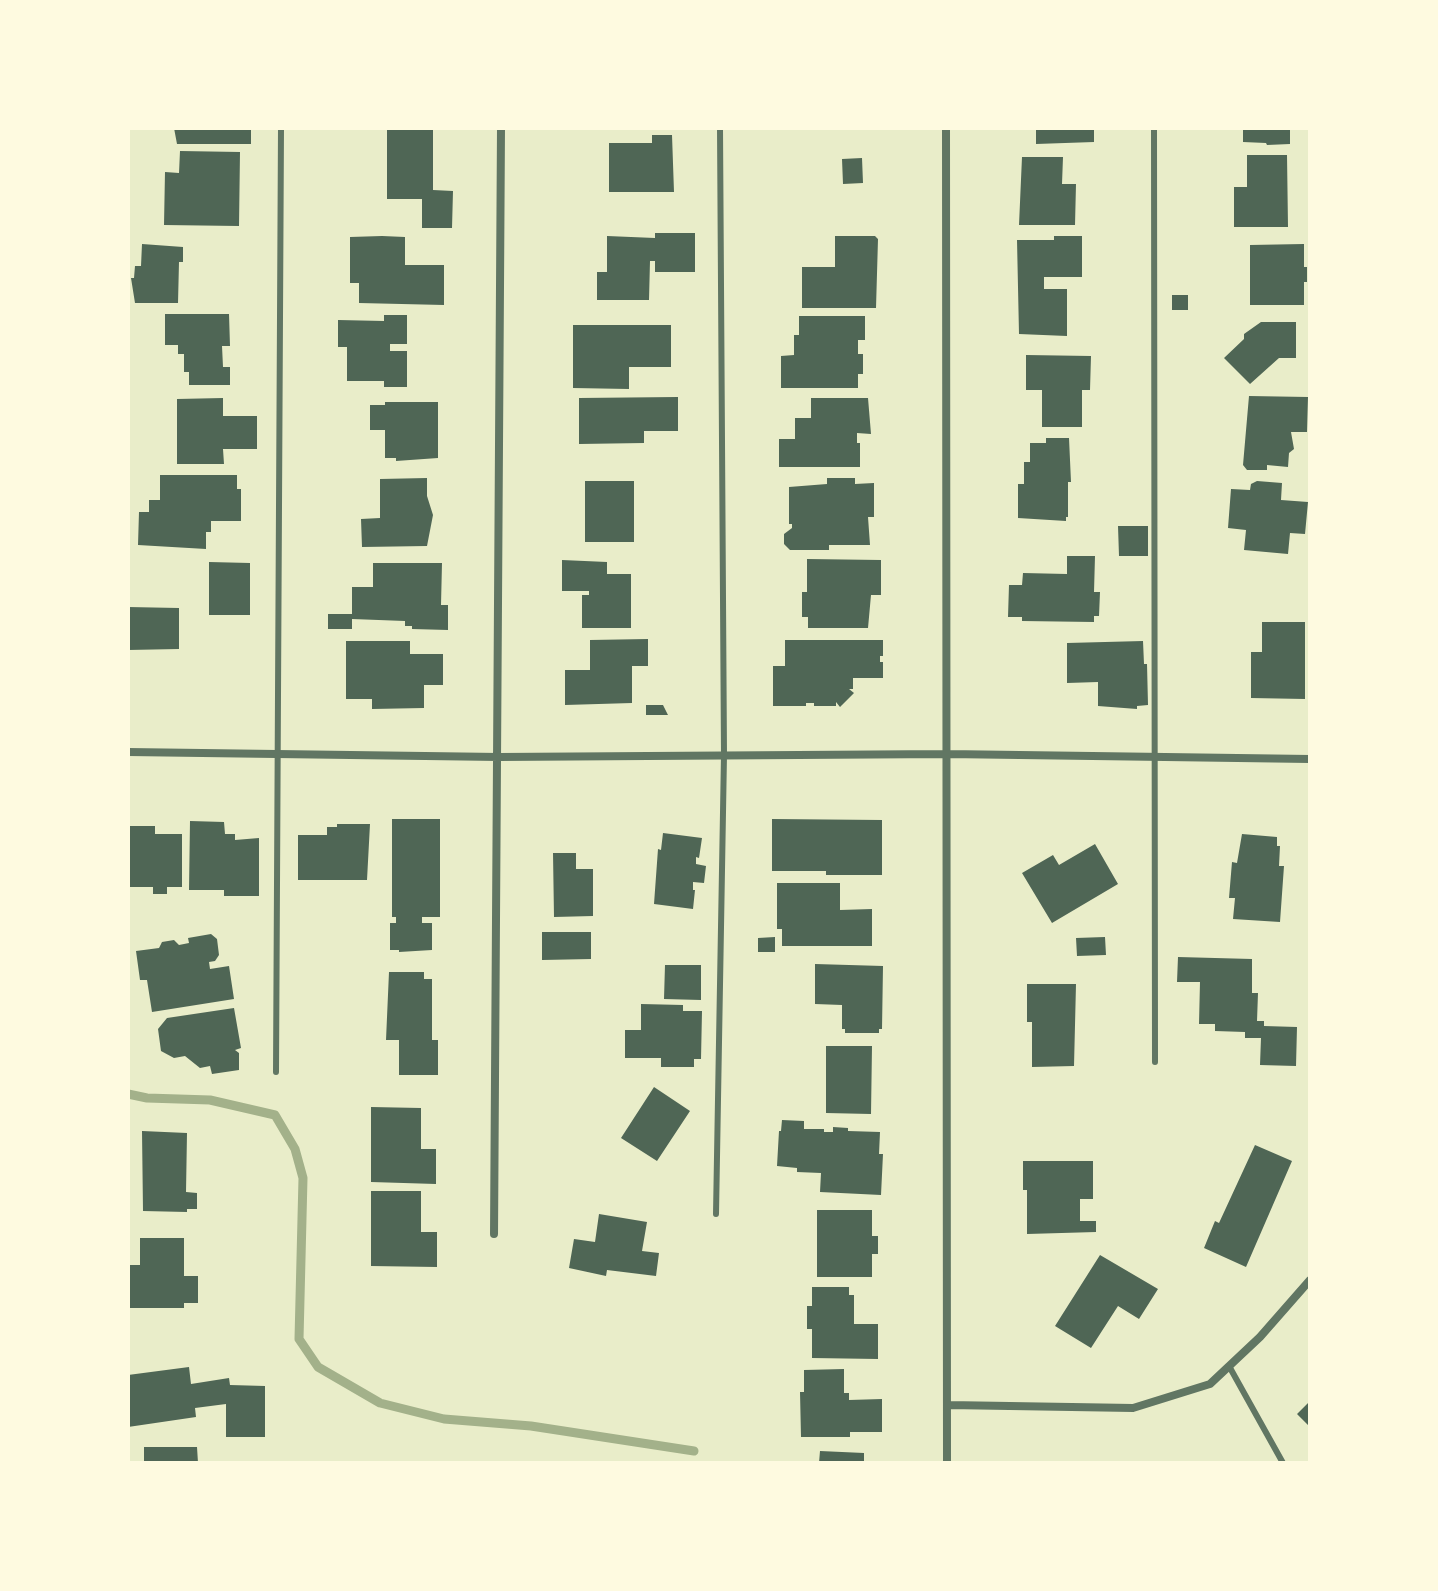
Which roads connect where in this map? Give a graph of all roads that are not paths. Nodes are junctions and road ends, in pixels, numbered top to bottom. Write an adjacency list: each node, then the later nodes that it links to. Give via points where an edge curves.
1 (281, 128): 7 (lane)
2 (501, 128): 10 (street)
3 (720, 128): 9 (lane)
4 (946, 128): 8 (street)
5 (1154, 128): 11 (lane)
6 (128, 752): 7 (street)
7 (278, 754): 10 (street); 14 (lane)
8 (947, 754): 9 (street); 11 (street); 19 (street)
9 (724, 755): 10 (street); 15 (lane)
10 (499, 757): 16 (street)
11 (1154, 757): 12 (street); 13 (lane)
12 (1310, 759)
13 (1155, 1062)
14 (276, 1072)
15 (716, 1214)
16 (494, 1234)
17 (1310, 1280): 18 (street)
18 (1229, 1366): 19 (street, via 1210,1384 1133,1408); 21 (lane)
19 (948, 1405): 20 (street)
20 (947, 1463)
21 (1283, 1463)

